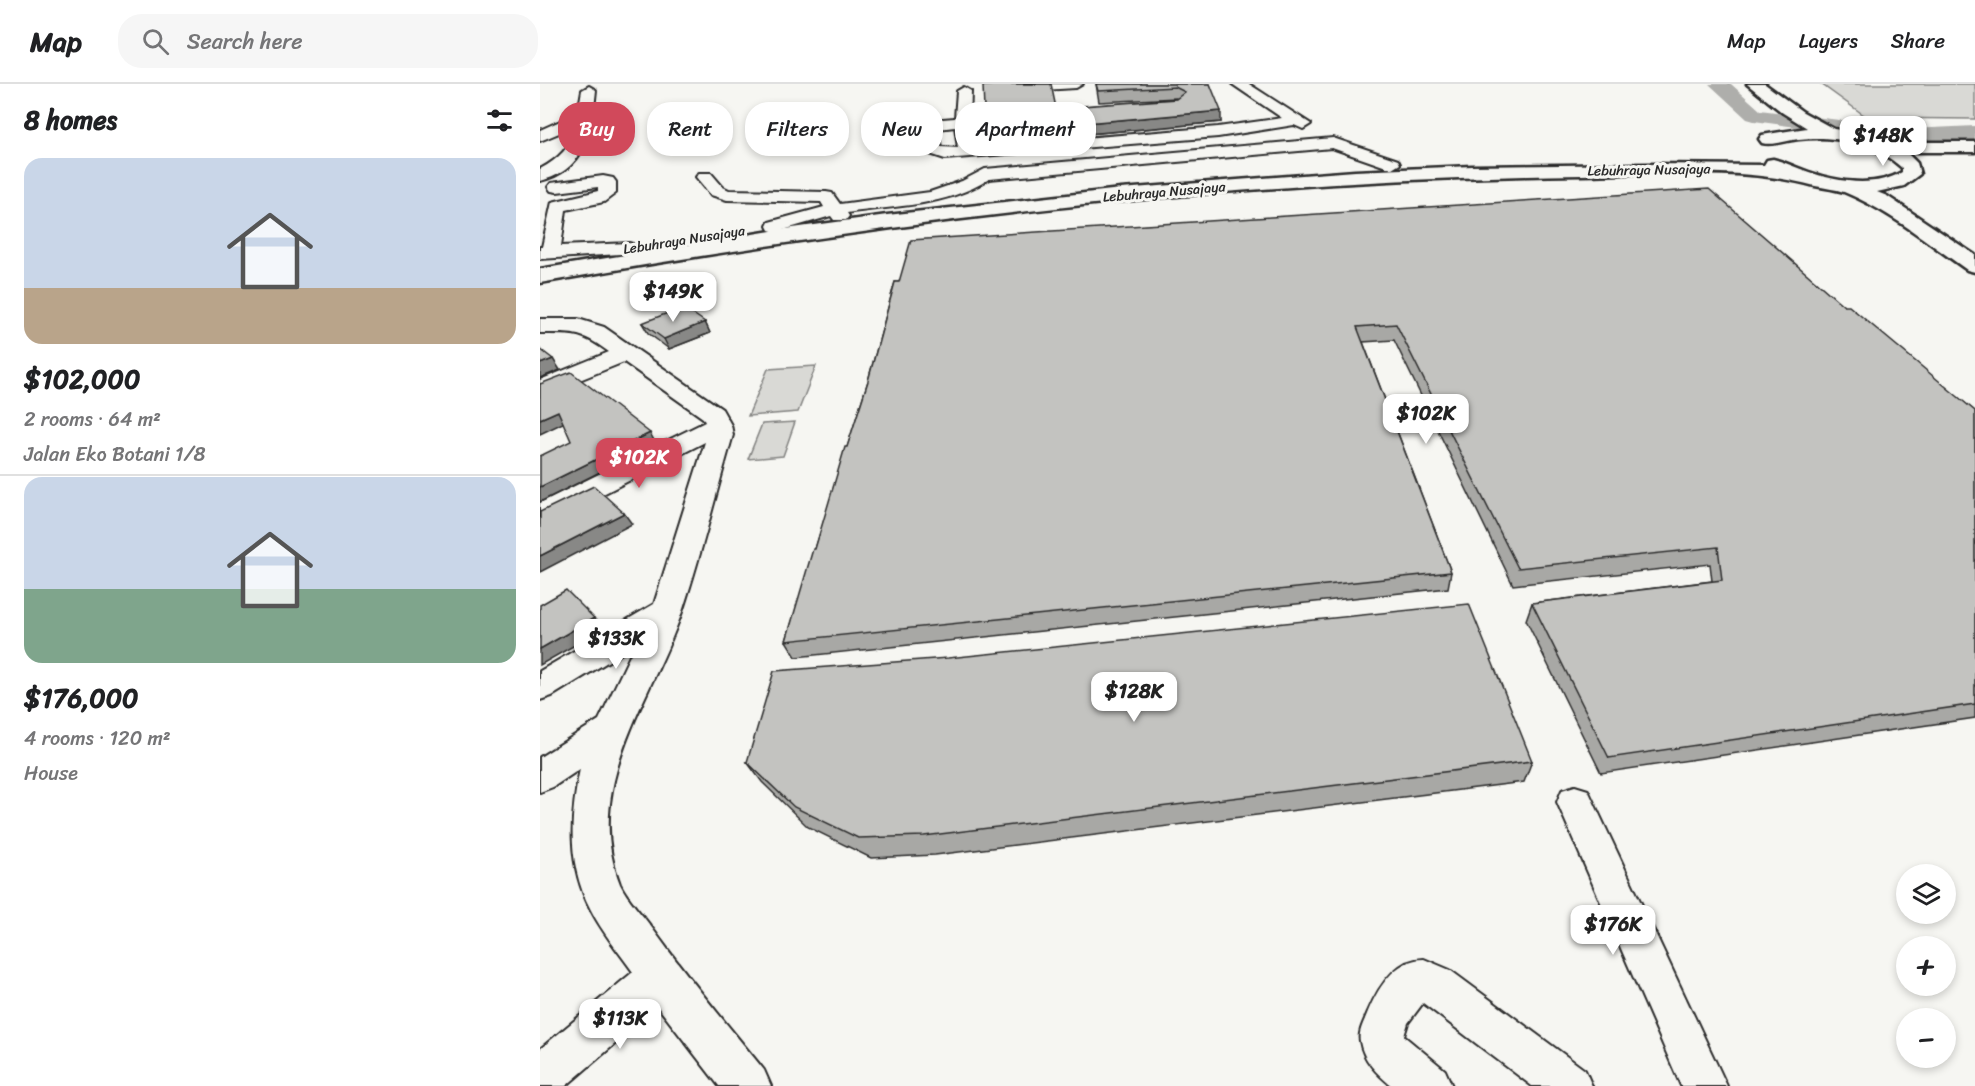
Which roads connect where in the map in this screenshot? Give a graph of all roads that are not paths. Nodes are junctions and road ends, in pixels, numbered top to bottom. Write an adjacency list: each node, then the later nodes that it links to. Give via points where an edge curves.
1 (1076, 84): 3 (street)
2 (1239, 84): 8 (street)
3 (1031, 85): 5 (street)
4 (1748, 87): 11 (main road, via 1808,124); 18 (main road, via 1779,124 1778,131)
5 (997, 89)
6 (589, 90): 7 (street)
7 (587, 102)
8 (1297, 120): 10 (street); 16 (street)
9 (955, 123): 21 (street, via 930,125 933,150)
10 (1246, 127): 14 (street, via 1218,132 1186,129); 14 (street, via 1253,140)
11 (1839, 135): 17 (main road); 18 (main road, Lebuhraya Nusajaya, via 1786,134)
12 (558, 139): 15 (street)
13 (558, 139): 15 (street)
14 (1166, 141): 20 (street)
15 (541, 142)
16 (1333, 143): 27 (street); 28 (street)
17 (1873, 143): 19 (main road); 30 (main road, via 1904,158)
18 (1754, 146): 27 (main road, Lebuhraya Nusajaya); 29 (main road, via 1774,165)
19 (1975, 147)
20 (1096, 150)
21 (955, 153)
22 (569, 156): 31 (street, via 565,164)
23 (985, 156): 28 (street)
24 (1013, 156): 25 (street, via 1014,160)
25 (1046, 156)
26 (1975, 160): 30 (main road, via 1948,161)
27 (1392, 164): 36 (main road, Lebuhraya Nusajaya, via 1220,174)
28 (985, 174): 33 (street, via 964,173); 36 (street, via 968,187 943,196)
29 (1793, 174): 34 (main road); 40 (main road, Lebuhraya Nusajaya, via 1754,169 1471,172 1227,186 1072,199 858,225)
30 (1907, 174): 34 (main road, via 1888,185); 37 (main road, via 1905,196)
31 (540, 176)
32 (705, 177): 36 (street, via 717,191 727,195 826,197)
33 (924, 181)
34 (1840, 185): 39 (main road, via 1880,200)
35 (557, 187): 38 (street, via 603,181 607,182 607,193 558,206)
36 (837, 213): 38 (main road, Lebuhraya Nusajaya, via 629,249)
37 (1975, 244)
38 (544, 256)
39 (1975, 265)
40 (540, 276)
41 (540, 326): 42 (street, via 578,326 596,332)
42 (624, 353): 43 (street); 44 (street, via 713,414)
43 (540, 389)
44 (719, 424): 45 (street); 46 (street, via 720,435)
45 (540, 514)
46 (667, 611): 47 (street); 48 (street)
47 (540, 687)
48 (612, 730): 49 (street); 51 (street, via 598,770 591,815 591,855 605,897)
49 (540, 776)
50 (1575, 802): 56 (street)
51 (661, 976): 52 (street); 53 (street)
52 (540, 1078)
53 (748, 1086)
54 (1429, 1086): 55 (street, via 1389,1053 1380,1032 1408,988 1415,981 1426,980)
55 (1569, 1086)
56 (1704, 1086)

